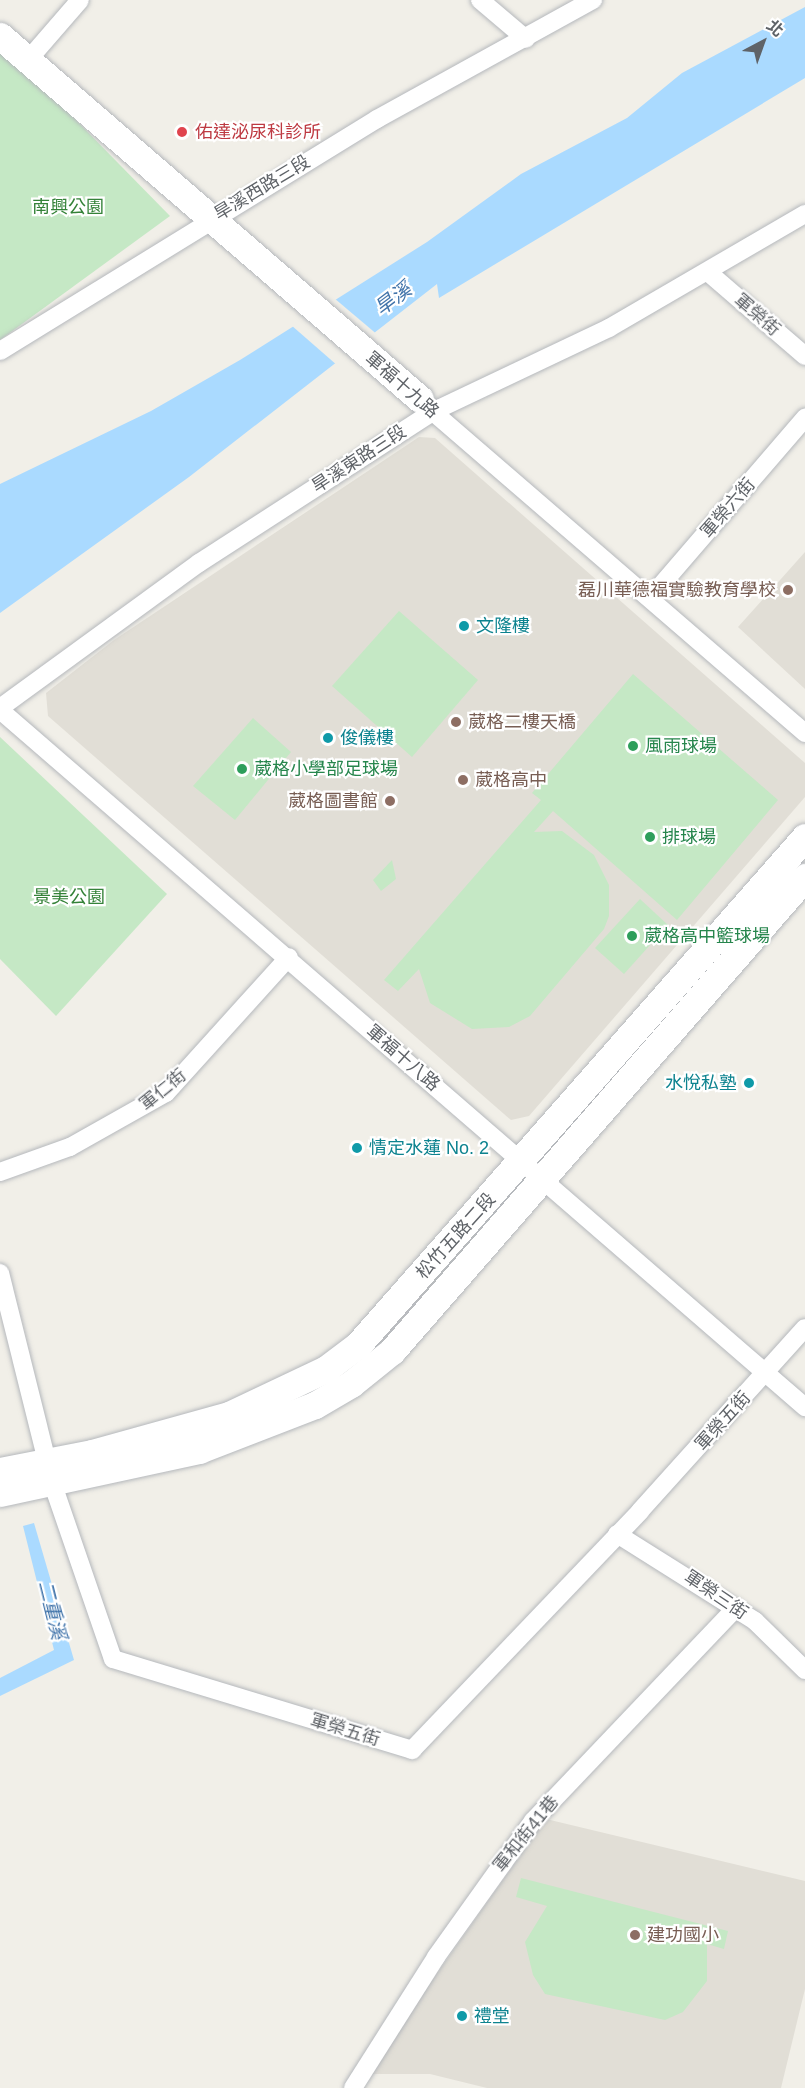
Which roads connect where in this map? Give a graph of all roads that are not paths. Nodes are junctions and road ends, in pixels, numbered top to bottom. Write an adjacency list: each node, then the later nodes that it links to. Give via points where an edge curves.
1 (81, 0): 6 (street)
2 (480, 0): 5 (street)
3 (593, 0): 5 (street, 旱溪西路三段)
4 (0, 36): 6 (street, 軍福十九路)
5 (526, 39): 8 (street, 旱溪西路三段, via 377,119)
6 (28, 60): 8 (street, 軍福十九路)
7 (805, 214): 9 (street, 旱溪東路三段)
8 (208, 221): 10 (street, 旱溪西路三段); 12 (street, 軍福十九路)
9 (709, 273): 11 (street, 軍榮街); 12 (street, 旱溪東路三段, via 572,347)
10 (0, 351)
11 (805, 356)
12 (426, 406): 14 (street, 軍福十九路); 15 (street, 旱溪東路三段, via 199,563)
13 (805, 418): 14 (street, 軍榮六街)
14 (650, 598): 16 (street, 軍福十九路)
15 (0, 709): 19 (street, 軍福十八路)
16 (805, 733)
17 (805, 837): 20 (street, 松竹五路二段)
18 (805, 877): 22 (street, 松竹五路二段)
19 (289, 957): 20 (street, 軍福十八路); 21 (street, 軍仁街, via 166,1093 70,1147)
20 (523, 1162): 22 (street, 軍福十八路); 28 (street, 松竹五路二段, via 357,1346 327,1369 229,1414)
21 (0, 1172)
22 (543, 1180): 25 (street, 軍福十八路); 28 (street, 松竹五路二段, via 392,1351 351,1384 315,1405 199,1450)
23 (0, 1273): 28 (street, 軍榮五街)
24 (805, 1328): 25 (street, 軍榮五街)
25 (766, 1374): 26 (street, 軍福十八路); 30 (street, 軍榮五街)
26 (805, 1407)
27 (0, 1471): 28 (street, 松竹五路二段)
28 (49, 1472): 29 (street, 松竹五路二段); 30 (street, 軍榮五街, via 113,1659 412,1750)
29 (0, 1493)
30 (617, 1534): 31 (street, 軍榮三街)
31 (736, 1608): 32 (street, 軍榮三街); 33 (street, 軍和街41巷, via 533,1821 436,1957)
32 (805, 1670)
33 (353, 2088)

